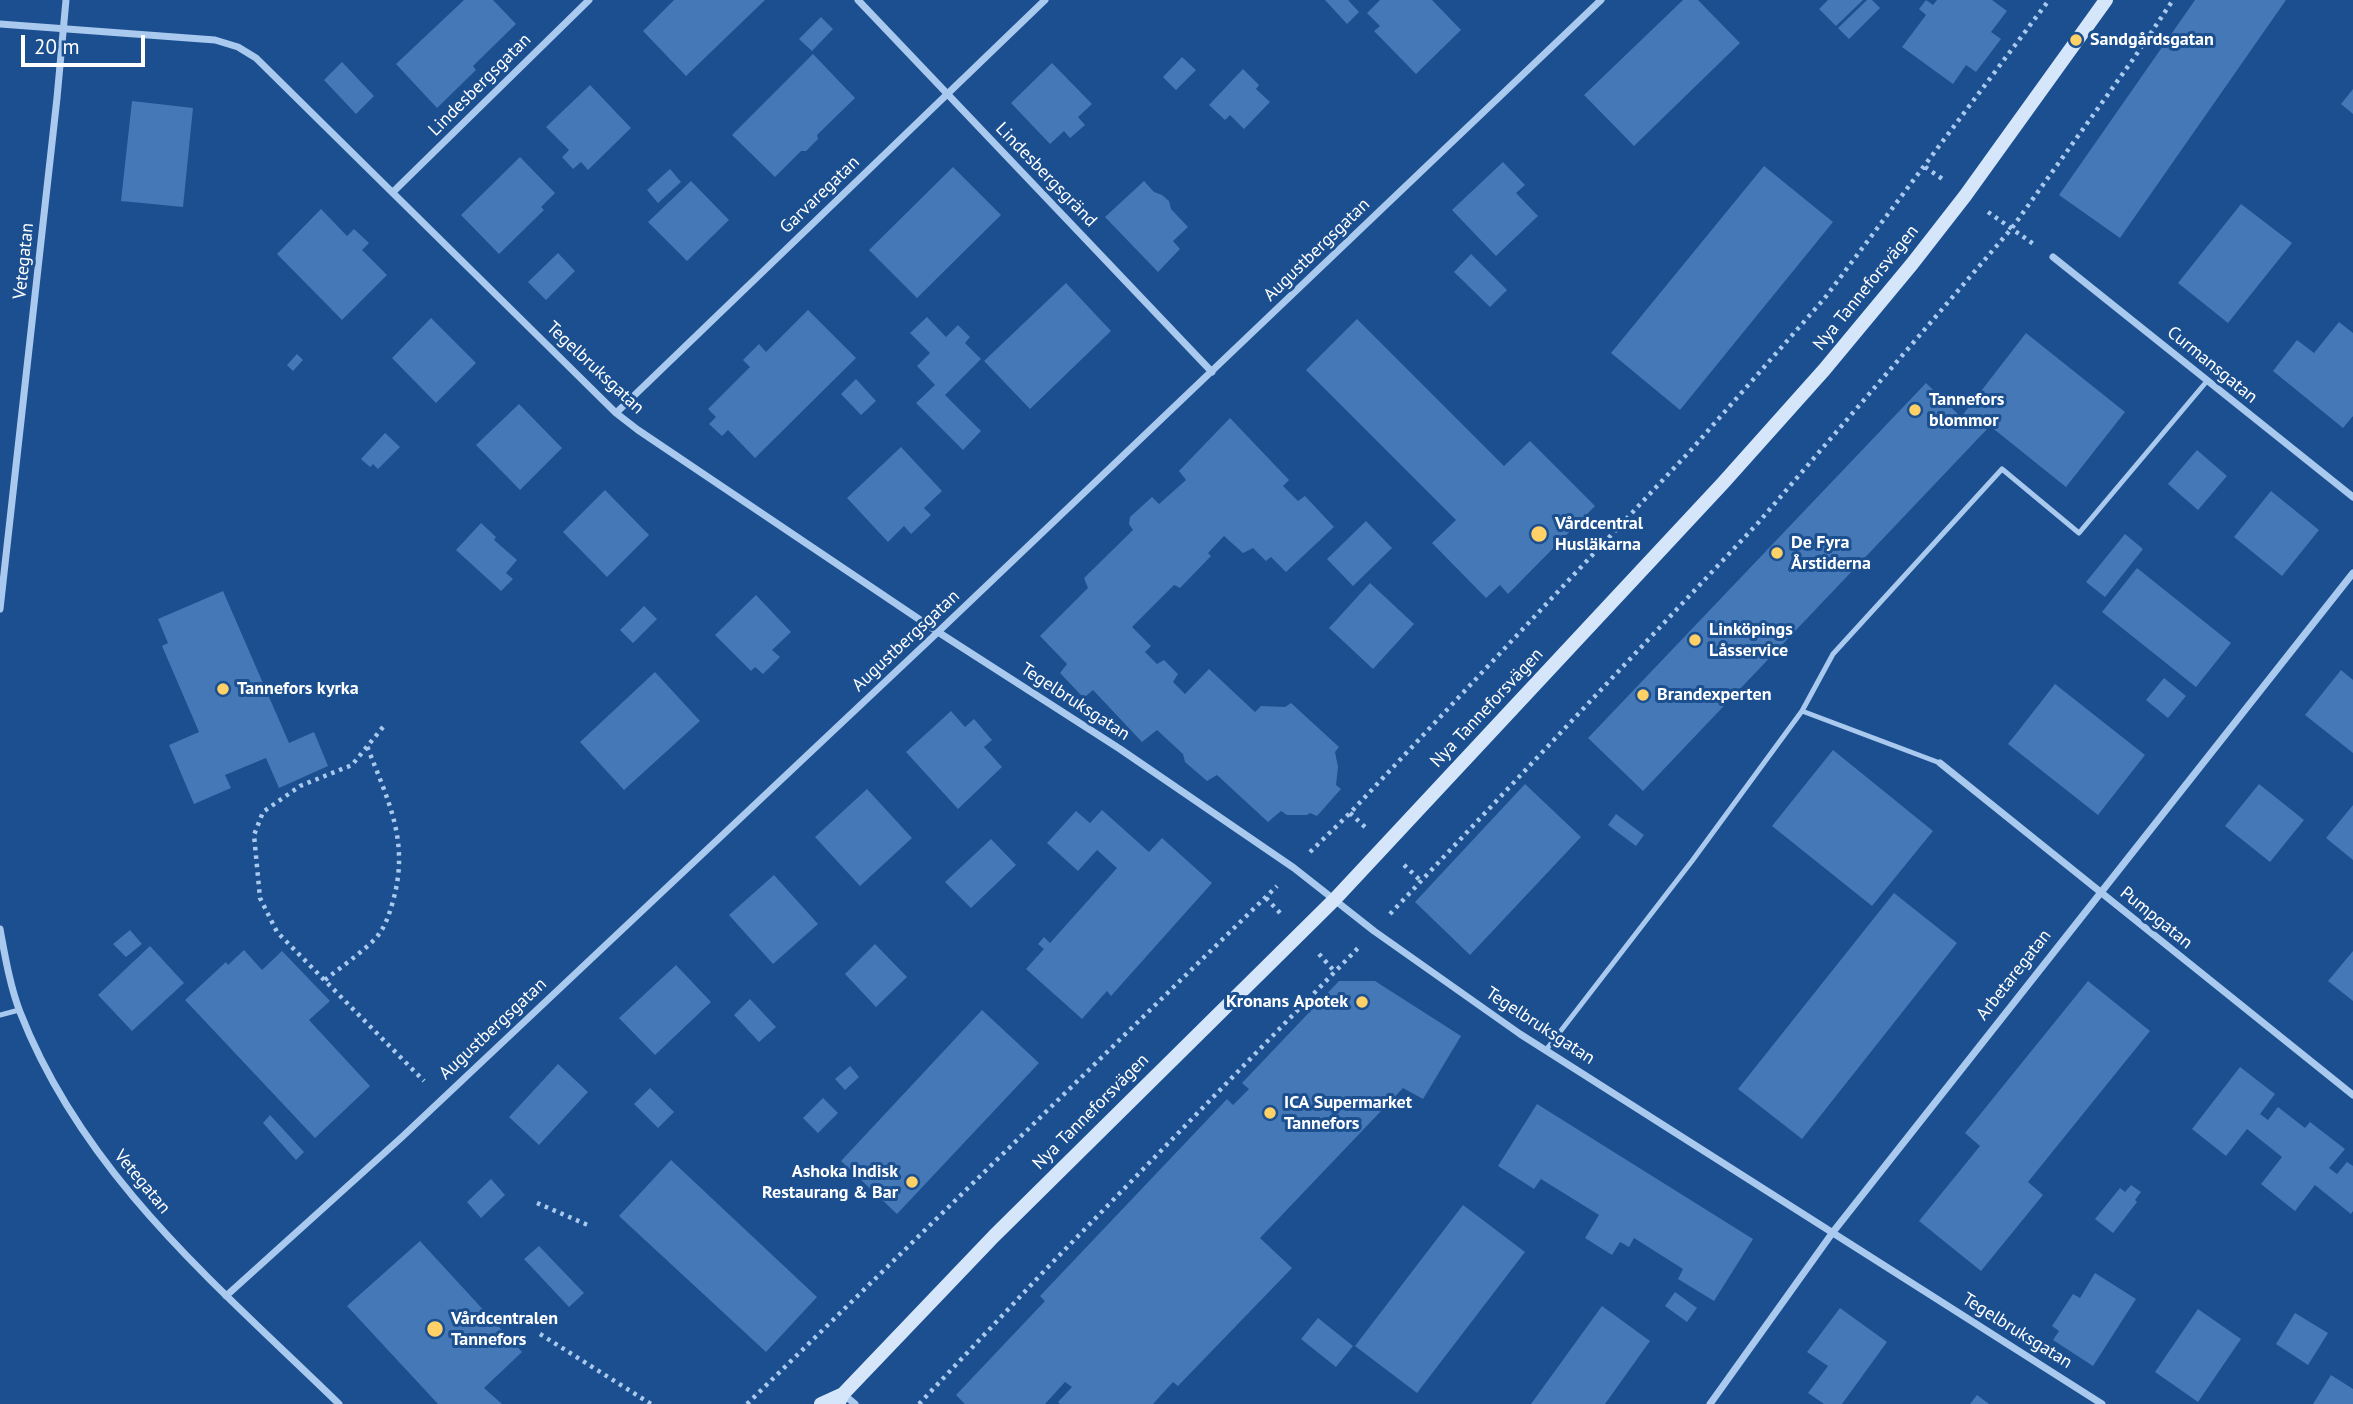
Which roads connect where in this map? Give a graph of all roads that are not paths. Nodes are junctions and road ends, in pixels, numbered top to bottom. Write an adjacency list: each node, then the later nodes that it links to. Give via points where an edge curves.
1 (66, 0): 8 (street, Vetegatan)
2 (589, 0): 10 (street, Lindesbergsgatan)
3 (858, 0): 9 (street, Lindesbergsgränd)
4 (1045, 0): 9 (street, Garvaregatan)
5 (1601, 0): 12 (street, Augustbergsgatan)
6 (2106, 0): 22 (main road, Nya Tanneforsvägen, via 1920,255 1824,370)
7 (0, 24): 8 (street, Tegelbruksgatan)
8 (63, 29): 10 (street, Tegelbruksgatan, via 215,40 238,47 256,58); 17 (street, Vetegatan)
9 (948, 94): 12 (street, Lindesbergsgränd); 14 (street, Garvaregatan)
10 (393, 192): 14 (street, Tegelbruksgatan)
11 (2053, 257): 13 (street, Curmansgatan)
12 (1212, 372): 18 (street, Augustbergsgatan)
13 (2207, 381): 15 (street, Curmansgatan); 19 (lane, via 2079,533 2002,469 1833,654)
14 (615, 413): 18 (street, Tegelbruksgatan)
15 (2353, 497)
16 (2353, 573): 21 (street, Arbetaregatan)
17 (0, 609)
18 (938, 632): 22 (street, Tegelbruksgatan, via 1120,749); 29 (street, Augustbergsgatan)
19 (1802, 711): 20 (lane); 26 (lane)
20 (1940, 763): 21 (street, Pumpgatan)
21 (2099, 892): 27 (street, Pumpgatan); 28 (street, Arbetaregatan)
22 (1335, 899): 26 (street, Tegelbruksgatan); 30 (main road, Nya Tanneforsvägen, via 1003,1227)
23 (0, 929): 24 (street, Vetegatan)
24 (19, 1010): 25 (lane); 29 (street, Vetegatan, via 45,1068 108,1168)
25 (0, 1015)
26 (1546, 1050): 28 (street, Tegelbruksgatan)
27 (2353, 1095)
28 (1833, 1232): 34 (street, Arbetaregatan); 35 (street, Tegelbruksgatan)
29 (226, 1296): 31 (street, Vetegatan)
30 (840, 1399): 32 (main road, Nya Tanneforsvägen); 33 (street)
31 (339, 1404)
32 (821, 1404)
33 (855, 1404)
34 (1710, 1404)
35 (2102, 1404)

